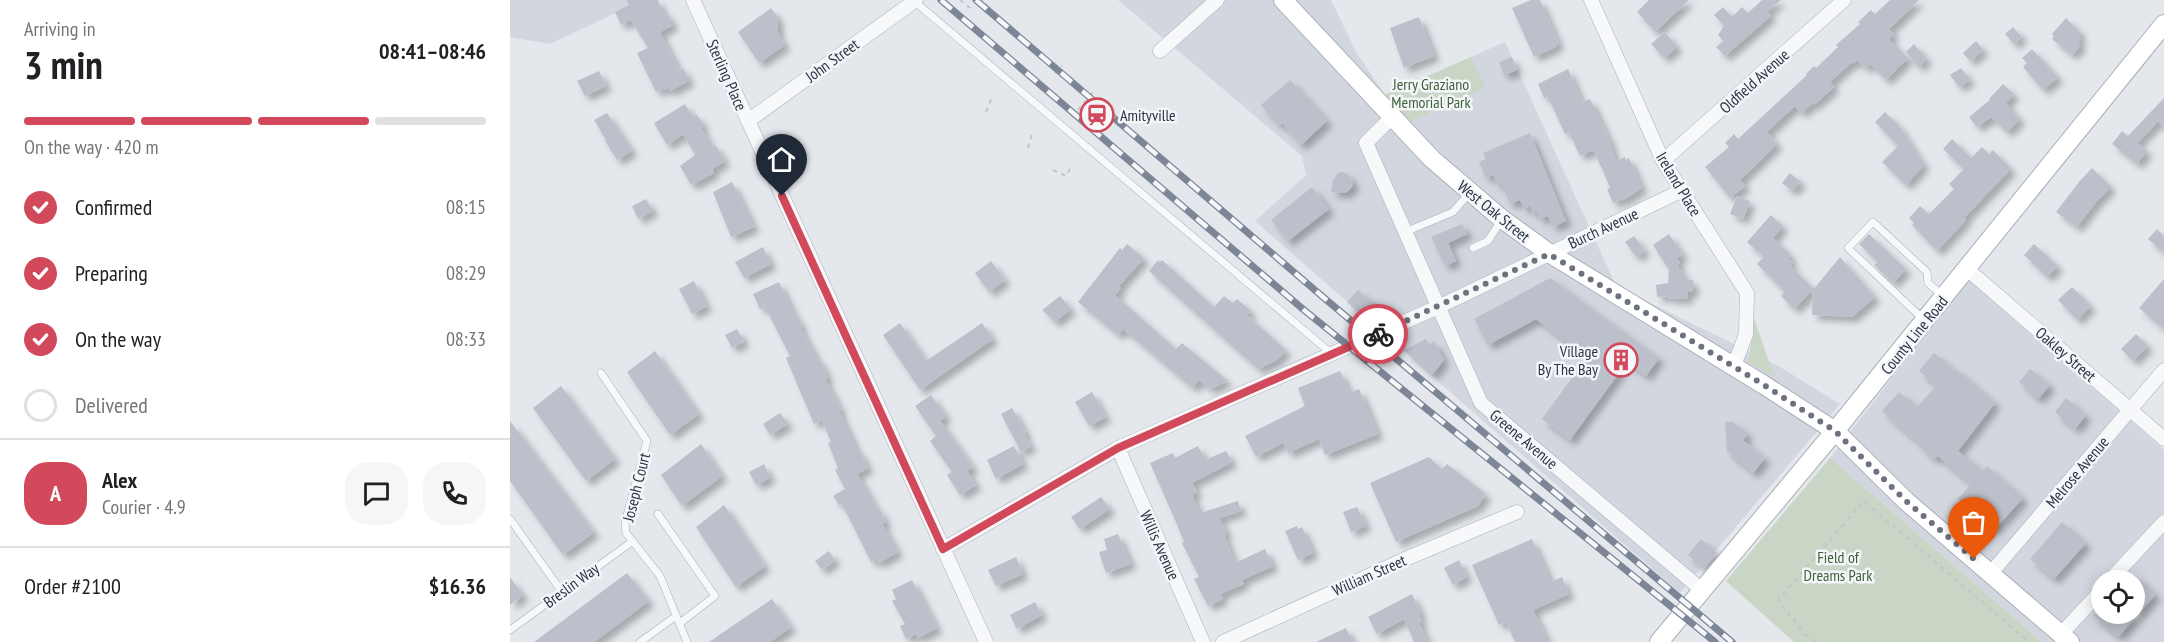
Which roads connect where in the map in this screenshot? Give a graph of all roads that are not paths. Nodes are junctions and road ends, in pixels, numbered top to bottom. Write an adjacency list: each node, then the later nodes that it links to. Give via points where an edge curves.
1 (693, 0): 10 (street, Sterling Place)
2 (915, 0): 10 (street, John Street); 22 (lane)
3 (1217, 0): 8 (street)
4 (1283, 0): 9 (main road, West Oak Street)
5 (1592, 0): 11 (street, Ireland Place)
6 (1844, 0): 11 (street, Oldfield Avenue)
7 (2164, 24): 18 (main road, County Line Road)
8 (1160, 51)
9 (1392, 117): 13 (main road, West Oak Street); 15 (street, Greene Avenue, via 1366,143)
10 (748, 121): 35 (street, Sterling Place)
11 (1663, 161): 12 (street, Ireland Place)
12 (1681, 191): 17 (street, Burch Avenue); 23 (street, Ireland Place, via 1747,293 1746,334)
13 (1470, 192): 14 (main road, West Oak Street); 15 (lane, via 1452,212)
14 (1502, 219): 16 (lane, via 1488,241); 17 (main road, West Oak Street)
15 (1405, 232): 20 (street, Greene Avenue)
16 (1473, 249)
17 (1549, 254): 20 (street, Burch Avenue); 23 (main road, West Oak Street)
18 (1967, 269): 19 (main road, County Line Road); 26 (street, Oakley Street)
19 (1944, 297): 21 (main road, County Line Road); 21 (lane, via 1928,283 1927,272 1873,222 1848,248)
20 (1438, 307): 22 (street, Burch Avenue); 38 (street, Greene Avenue, via 1481,403)
21 (1924, 321): 27 (main road, County Line Road)
22 (1332, 354): 29 (street, Burch Avenue)
23 (1734, 366): 27 (main road, West Oak Street)
24 (2164, 370): 26 (street, Melrose Avenue)
25 (601, 373): 34 (lane, Joseph Court, via 647,441 625,523)
26 (2130, 409): 28 (street, Oakley Street); 37 (street, Melrose Avenue)
27 (1835, 431): 37 (main road, West Oak Street, via 1906,501); 38 (main road, County Line Road)
28 (2164, 439)
29 (1118, 448): 35 (street, Burch Avenue); 47 (street, Willis Avenue)
30 (1517, 512): 48 (street, William Street)
31 (658, 514): 41 (lane, via 715,596)
32 (510, 519): 39 (lane)
33 (2164, 522): 36 (street)
34 (633, 541): 39 (lane, Breslin Way); 41 (lane, via 660,576)
35 (943, 549): 46 (street, Sterling Place)
36 (2119, 570)
37 (1990, 574): 43 (main road, West Oak Street)
38 (1702, 590): 49 (main road, County Line Road)
39 (562, 592): 42 (lane, Breslin Way)
40 (2091, 605): 43 (street)
41 (678, 619): 44 (lane); 45 (lane)
42 (510, 630)
43 (2066, 638)
44 (639, 642)
45 (687, 642)
46 (986, 642)
47 (1203, 642)
48 (1223, 642)
49 (1659, 642)

